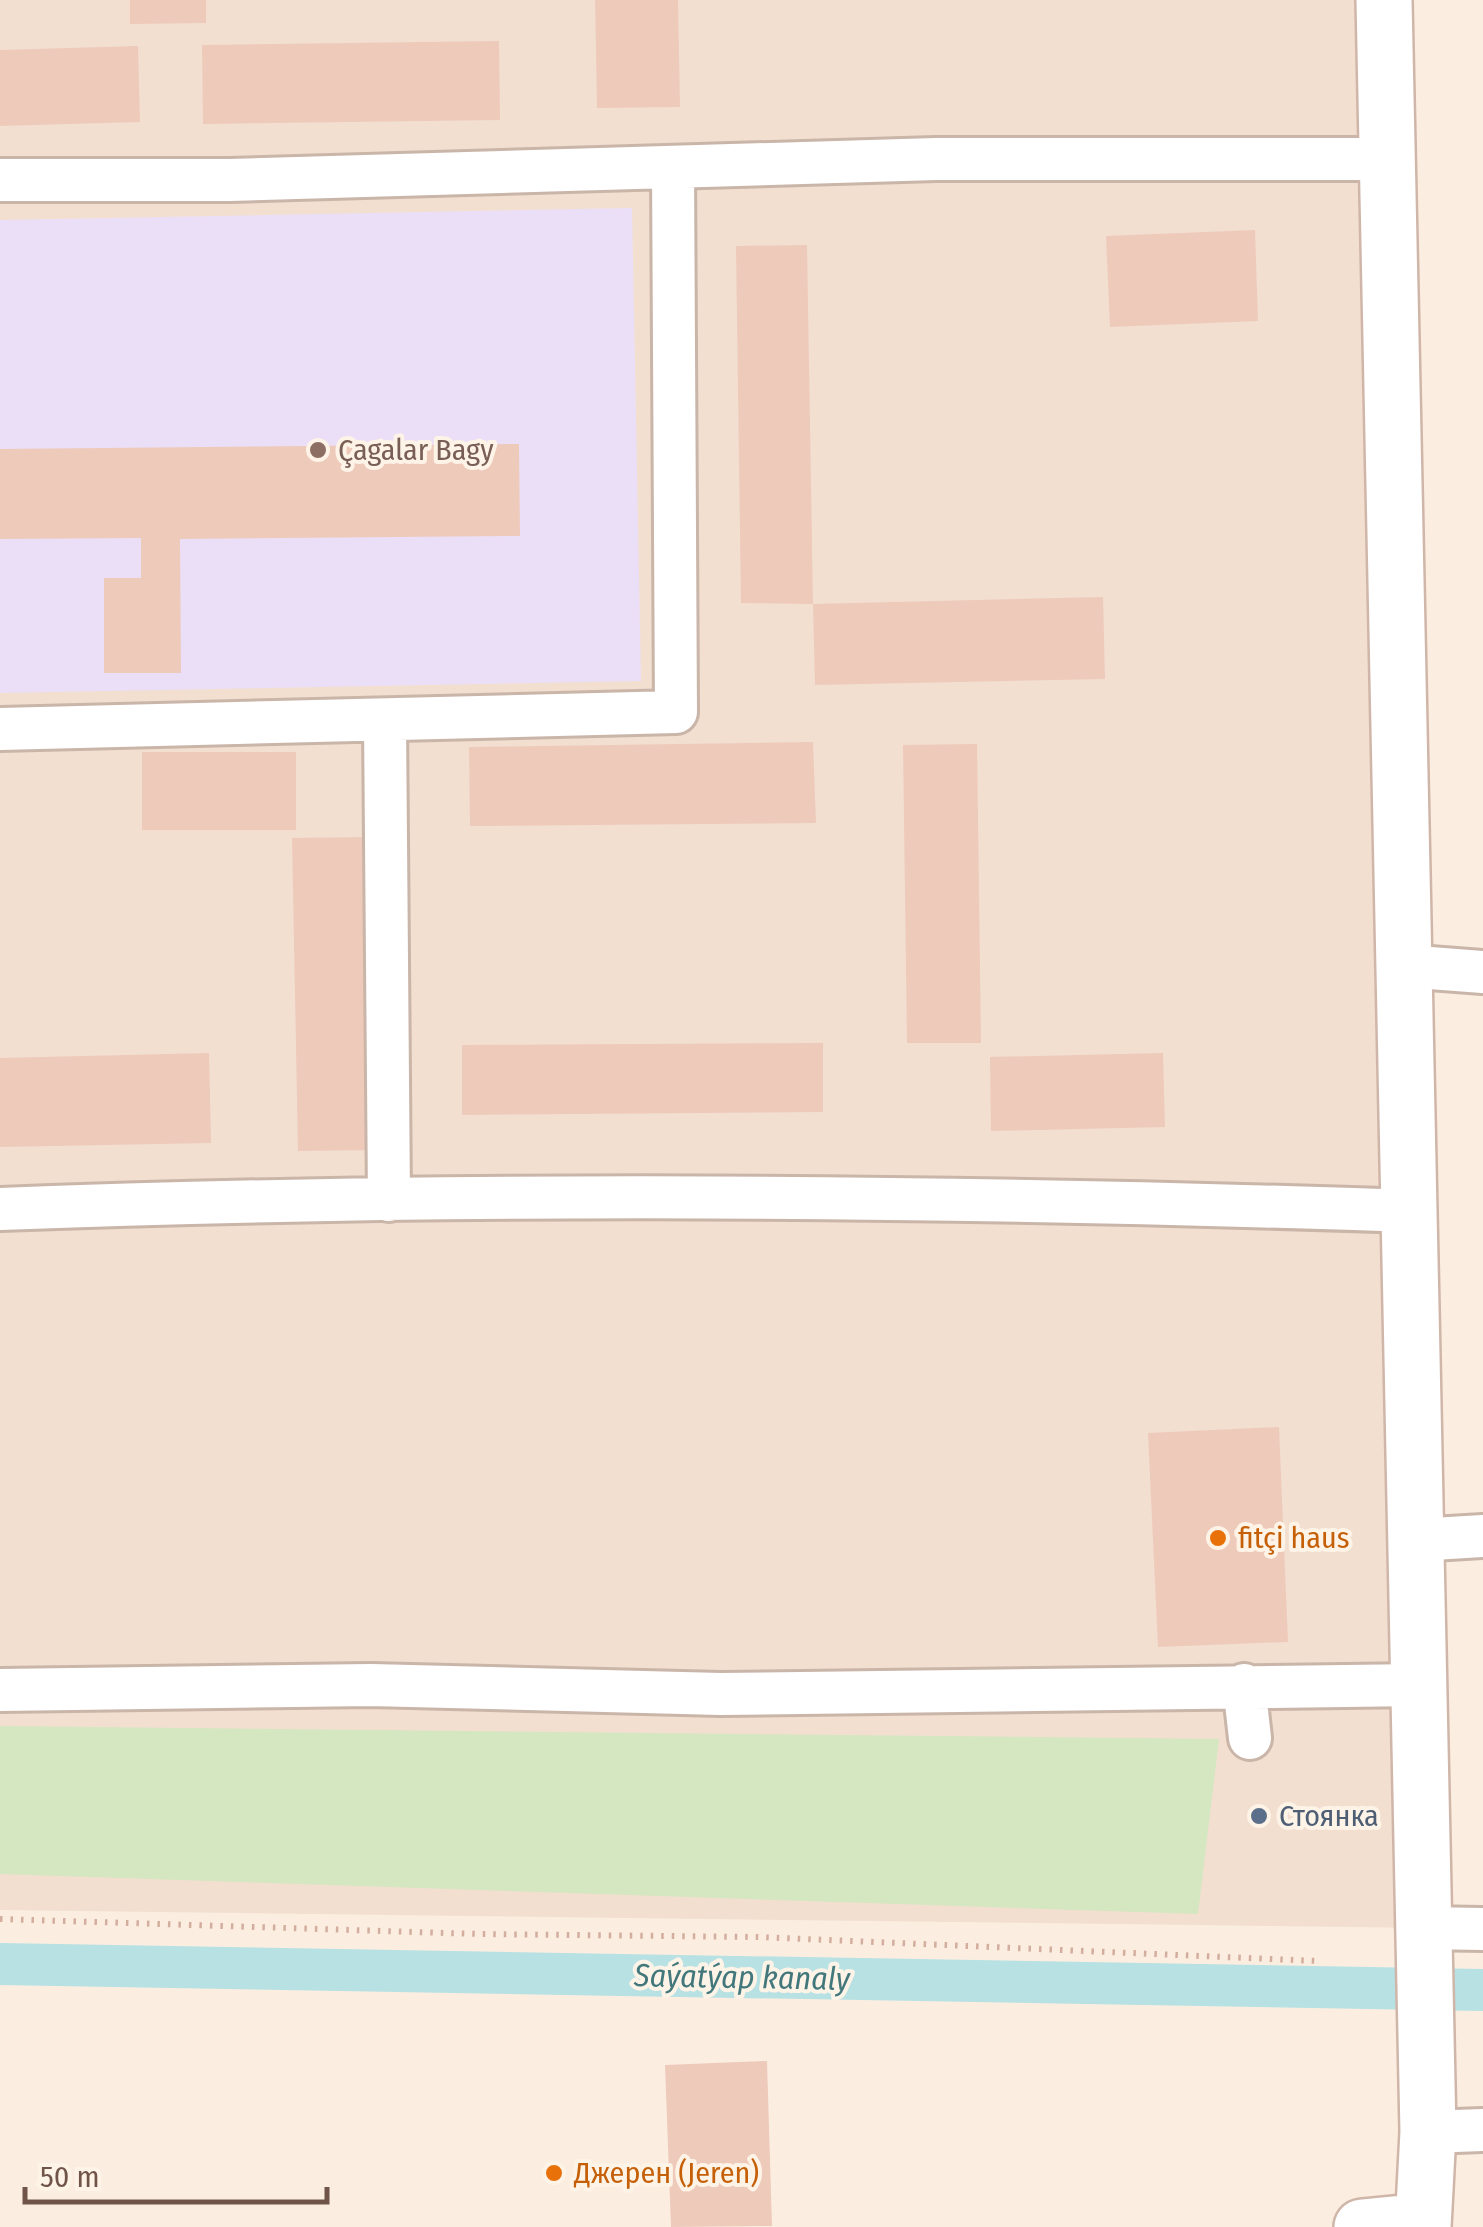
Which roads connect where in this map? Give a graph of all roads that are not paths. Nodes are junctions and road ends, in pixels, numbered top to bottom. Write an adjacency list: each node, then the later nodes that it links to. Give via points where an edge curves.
1 (1384, 0): 2 (street)
2 (1388, 160): 3 (street); 7 (street)
3 (673, 167): 4 (street); 5 (street, via 676,712)
4 (0, 180)
5 (385, 720): 6 (street); 9 (street)
6 (0, 728)
7 (1404, 966): 8 (street); 11 (street)
8 (1483, 972)
9 (389, 1200): 10 (street); 11 (street, via 1030,1198)
10 (0, 1209)
11 (1410, 1211): 13 (street)
12 (1483, 1536): 13 (street)
13 (1416, 1540): 15 (street)
14 (1244, 1685): 15 (street); 16 (street, via 721,1694 372,1685); 17 (street)
15 (1420, 1685): 19 (street)
16 (0, 1690)
17 (1250, 1738)
18 (1483, 1929): 19 (street)
19 (1424, 1940): 21 (street)
20 (1483, 2130): 21 (street)
21 (1428, 2132): 22 (street)
22 (1423, 2224): 23 (street)
23 (1362, 2227)

